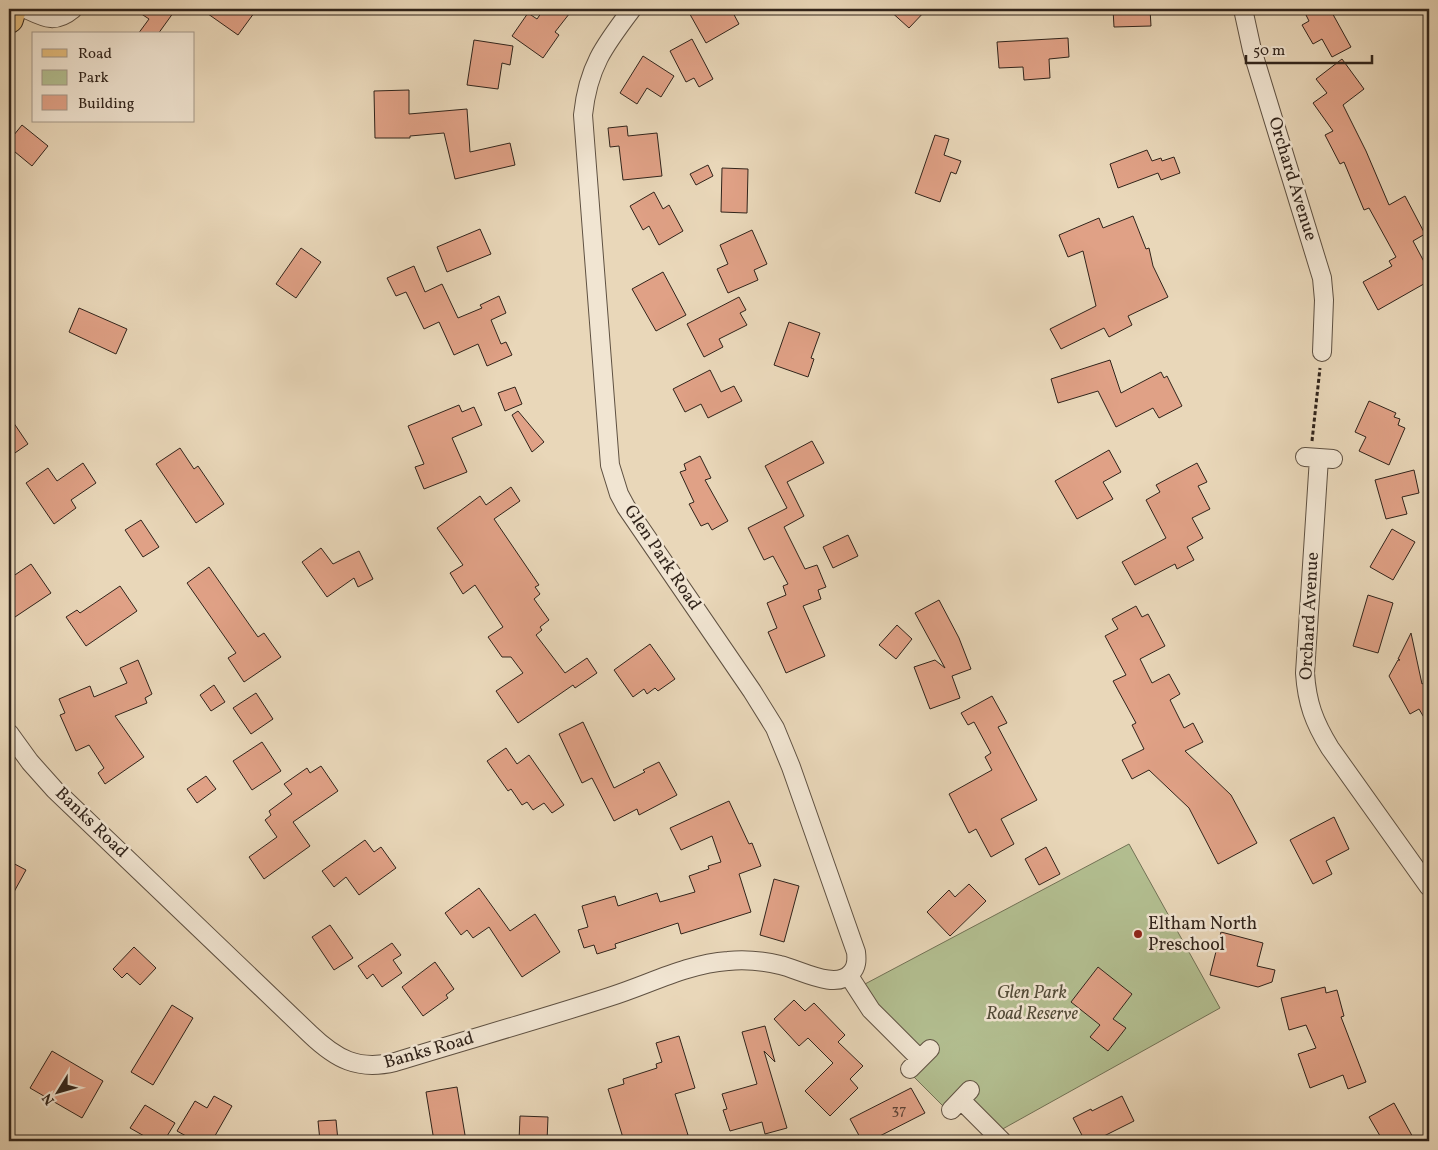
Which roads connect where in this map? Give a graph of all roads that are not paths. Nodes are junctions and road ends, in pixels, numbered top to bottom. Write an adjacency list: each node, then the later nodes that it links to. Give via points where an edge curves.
1 (12, 9): 6 (main road)
2 (26, 9): 3 (street, via 54,19)
3 (73, 9)
4 (632, 9): 11 (street, Glen Park Road, via 595,63 583,115 610,465 626,507 778,733 856,952 856,963)
5 (1243, 9): 7 (street, Orchard Avenue, via 1252,50 1322,278)
6 (9, 19)
7 (1323, 352)
8 (1317, 458): 10 (street, Orchard Avenue, via 1305,673 1308,702 1330,748)
9 (9, 733): 11 (street, Banks Road, via 55,790 301,1026 330,1052 354,1063 377,1066 395,1062 712,963 738,960 766,962 830,981)
10 (1429, 887)
11 (849, 976): 12 (street, via 871,1010)
12 (920, 1059)
13 (960, 1100): 14 (street)
14 (1002, 1141)

